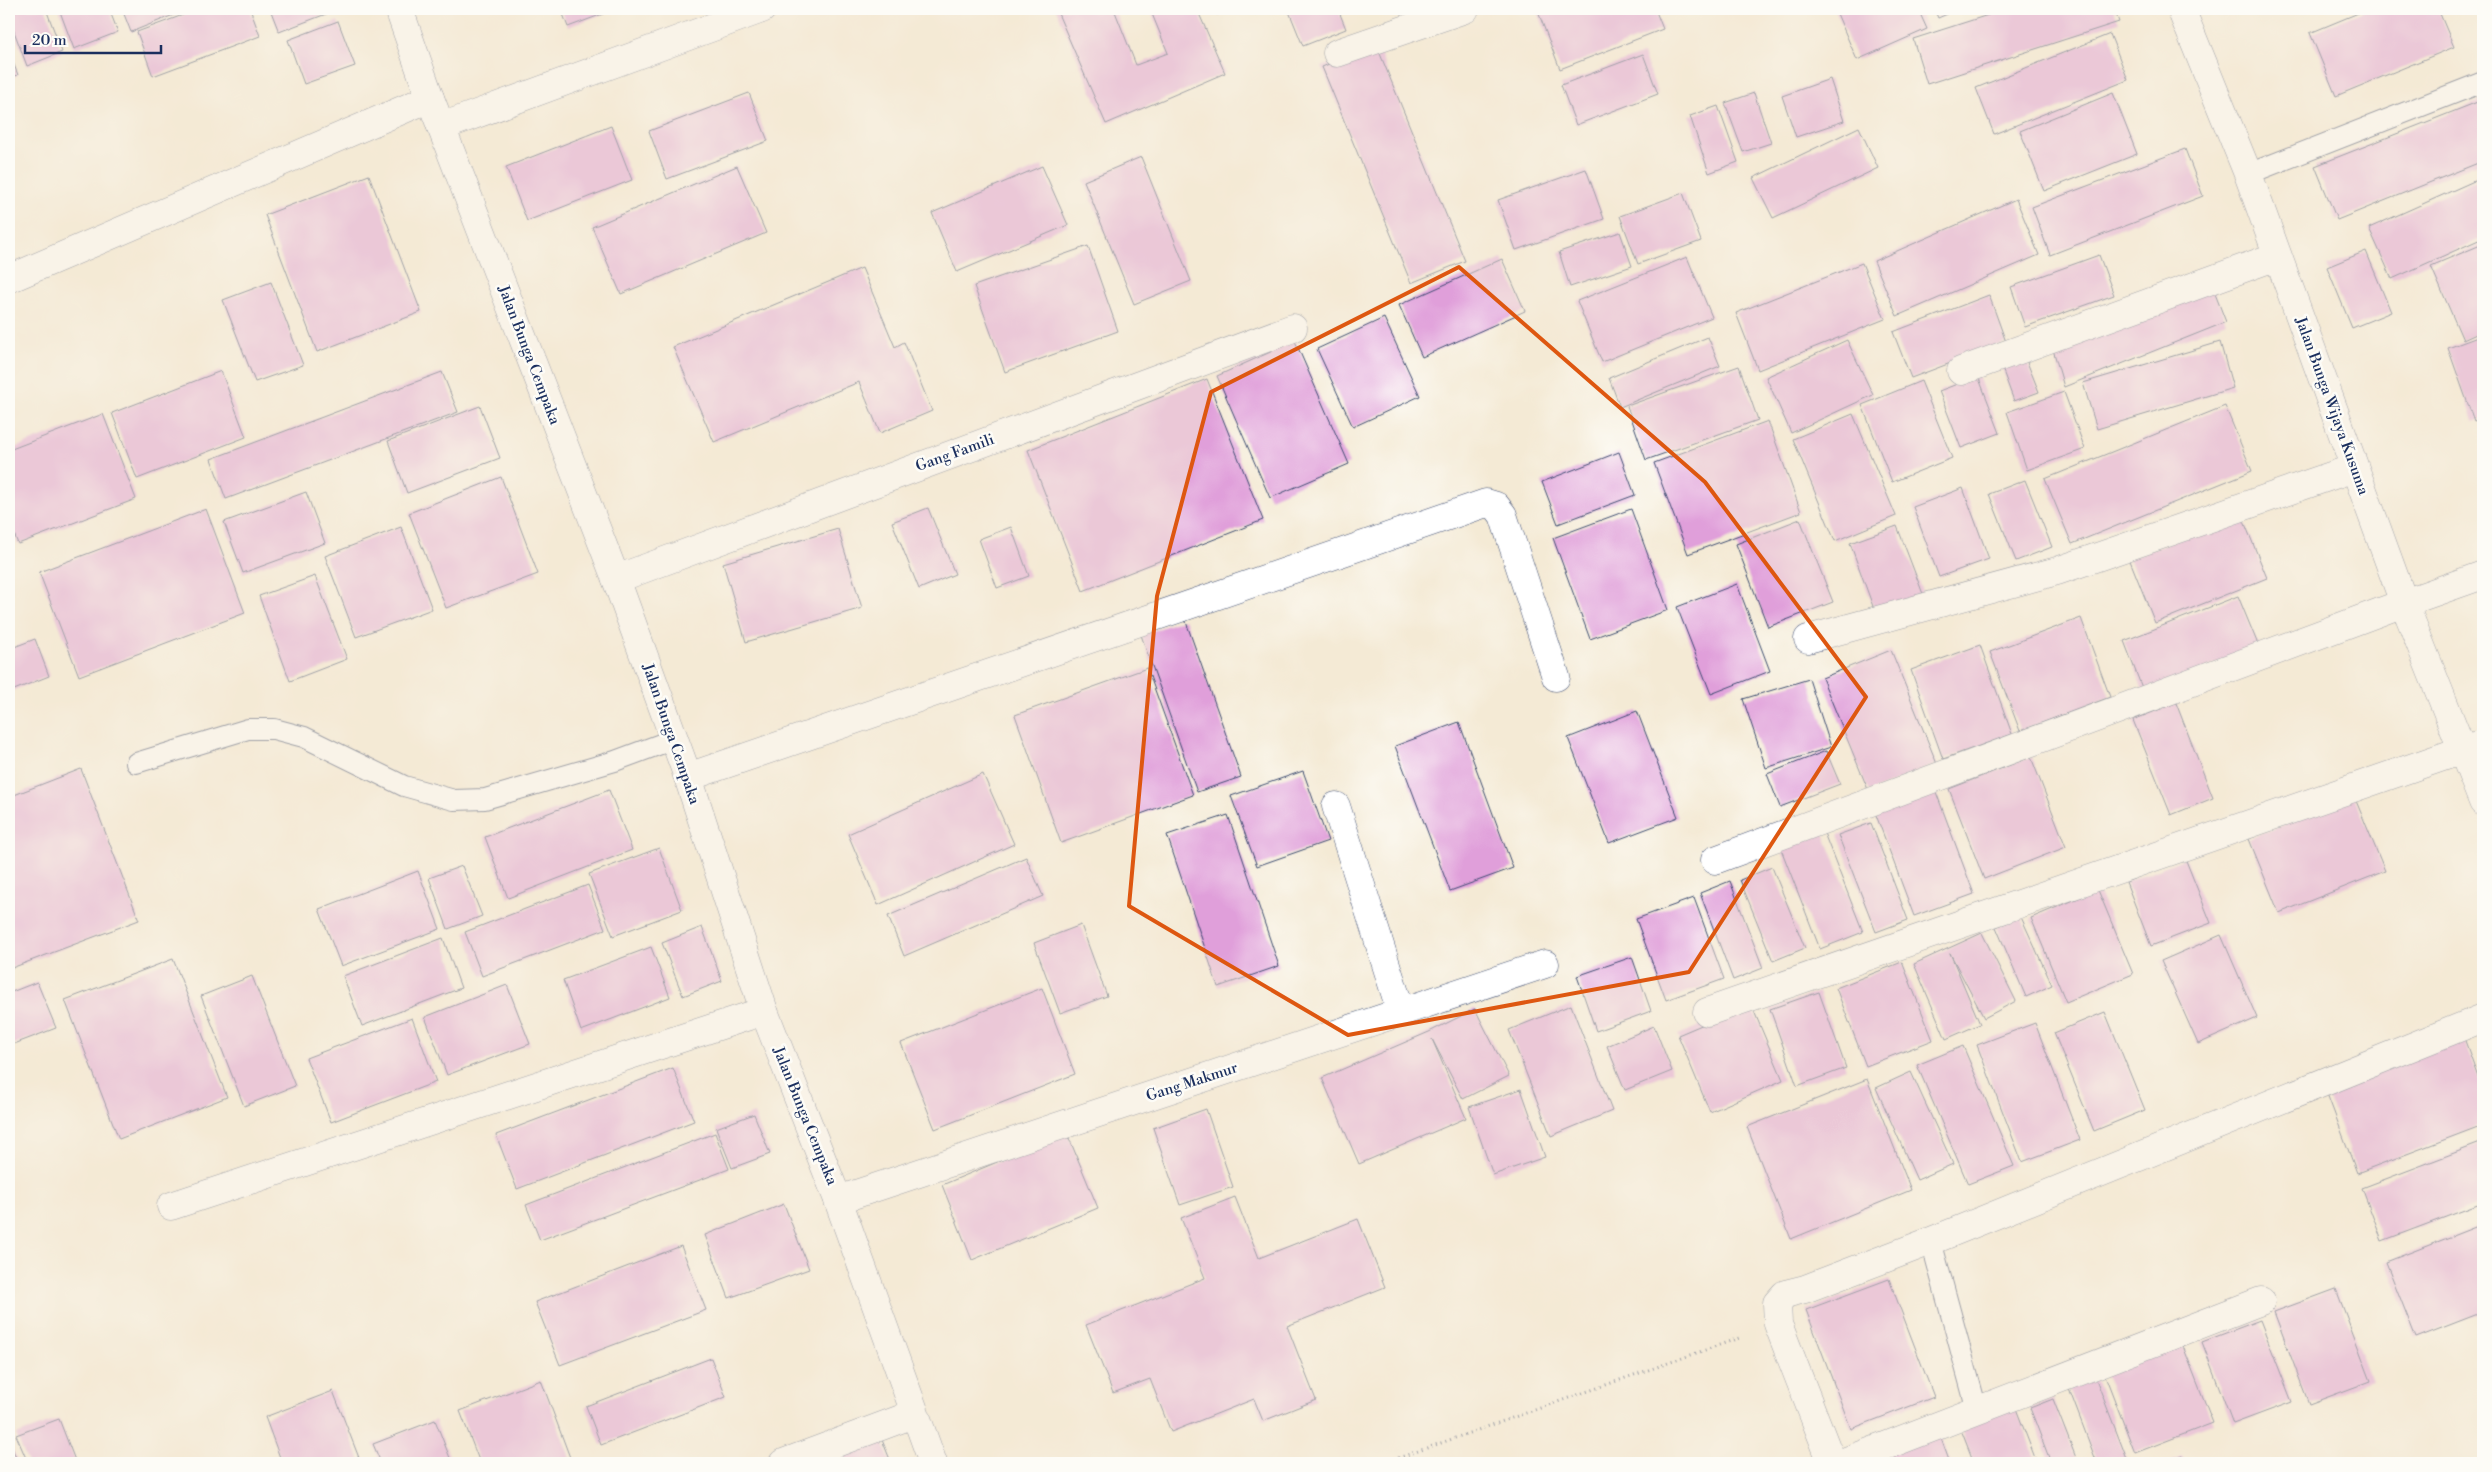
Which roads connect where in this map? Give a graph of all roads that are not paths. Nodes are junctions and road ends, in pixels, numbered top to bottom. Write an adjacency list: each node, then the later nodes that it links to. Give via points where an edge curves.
1 (399, 9): 7 (street, Jalan Bunga Cempaka)
2 (762, 9): 8 (street)
3 (1465, 9): 5 (street)
4 (2181, 9): 9 (street, Jalan Bunga Wijaya Kusuma)
5 (1337, 53)
6 (2483, 82): 9 (lane)
7 (430, 98): 8 (street, Jalan Bunga Cempaka); 11 (street)
8 (441, 127): 16 (street, Jalan Bunga Cempaka)
9 (2248, 174): 10 (street, Jalan Bunga Wijaya Kusuma)
10 (2277, 256): 13 (street); 14 (street, Jalan Bunga Wijaya Kusuma)
11 (9, 280)
12 (1293, 328): 16 (street, Gang Famili)
13 (1961, 372)
14 (2354, 468): 17 (street, Jalan Bunga Wijaya Kusuma); 18 (street, via 2057,571)
15 (2483, 576): 17 (street)
16 (616, 579): 20 (street, Jalan Bunga Cempaka)
17 (2404, 603): 21 (street, Jalan Bunga Wijaya Kusuma); 26 (street)
18 (1808, 638)
19 (1556, 677): 23 (street, via 1503,515 1496,506 1486,503)
20 (674, 739): 22 (lane, via 615,761 485,799 454,800 404,786 304,737 274,730 248,729); 23 (street, Jalan Bunga Cempaka)
21 (2473, 747): 24 (street, Jalan Bunga Wijaya Kusuma); 30 (street)
22 (136, 763)
23 (688, 777): 28 (street, Jalan Bunga Cempaka)
24 (2483, 802)
25 (1336, 806): 29 (street)
26 (1715, 860)
27 (1545, 964): 29 (street, Gang Makmur)
28 (764, 1011): 32 (street, Jalan Bunga Cempaka); 33 (street)
29 (1401, 1012): 32 (street, Gang Makmur)
30 (1707, 1012)
31 (2483, 1018): 34 (street)
32 (838, 1200): 37 (street, Jalan Bunga Cempaka)
33 (171, 1206)
34 (1931, 1241): 36 (lane); 40 (street, via 1785,1294 1777,1303 1778,1324 1829,1455)
35 (2261, 1301): 36 (street)
36 (1977, 1410): 40 (street)
37 (914, 1414): 38 (street); 39 (street, Jalan Bunga Cempaka)
38 (783, 1463)
39 (933, 1463)
40 (1840, 1463)

